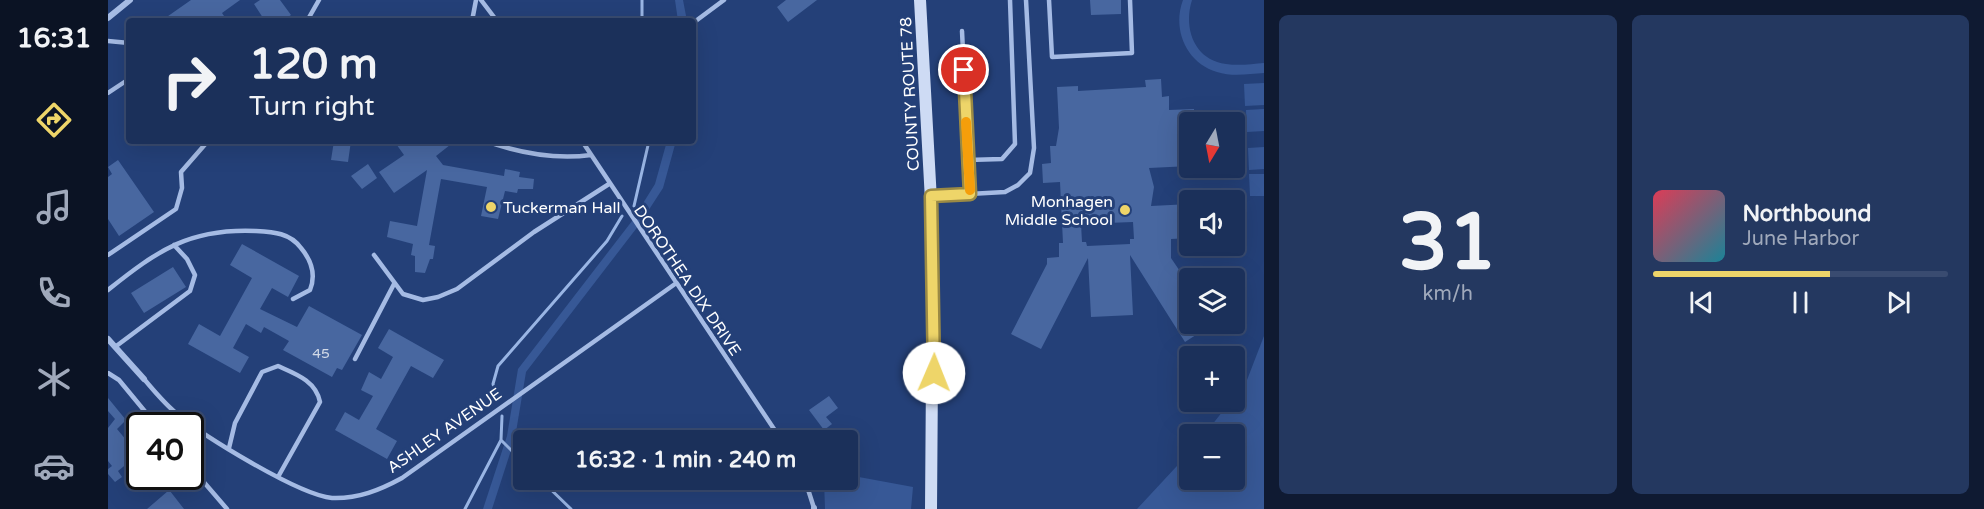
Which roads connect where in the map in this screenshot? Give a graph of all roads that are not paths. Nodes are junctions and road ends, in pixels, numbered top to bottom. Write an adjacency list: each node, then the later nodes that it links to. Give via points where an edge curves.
1 (130, 0): 11 (street)
2 (319, 0): 12 (lane)
3 (476, 0): 13 (lane)
4 (481, 0): 14 (lane)
5 (724, 0): 15 (lane)
6 (920, 0): 28 (street, COUNTY ROUTE 78)
7 (1010, 0): 25 (lane, via 1015,144 1002,159)
8 (1026, 0): 27 (lane, via 1032,169 1012,189)
9 (1049, 0): 10 (lane, via 1052,57 1132,53)
10 (1130, 0)
11 (108, 18)
12 (309, 18)
13 (473, 18)
14 (495, 18)
15 (696, 21)
16 (962, 31): 25 (lane)
17 (108, 41): 18 (lane)
18 (126, 43)
19 (126, 81): 20 (lane)
20 (108, 93)
21 (205, 144): 30 (lane, via 182,172 176,209)
22 (493, 144): 24 (lane, via 554,157)
23 (584, 144): 24 (lane, DOROTHEA DIX DRIVE)
24 (591, 155): 26 (lane, DOROTHEA DIX DRIVE)
25 (968, 160): 27 (lane)
26 (609, 184): 32 (lane, via 534,232 457,289 423,300 409,298); 33 (lane, DOROTHEA DIX DRIVE)
27 (970, 194): 28 (lane)
28 (931, 196): 49 (street, COUNTY ROUTE 78)
29 (174, 245): 34 (lane); 35 (lane, via 187,238 237,230 276,232 294,238 308,257 313,277 307,294); 37 (lane, via 195,275 190,291)
30 (108, 255)
31 (374, 255): 32 (lane)
32 (394, 284): 38 (lane)
33 (675, 284): 42 (lane, DOROTHEA DIX DRIVE); 44 (lane, ASHLEY AVENUE, via 386,487 369,494 333,498 303,490)
34 (108, 290)
35 (293, 299)
36 (108, 339): 37 (street, ASHLEY AVENUE)
37 (115, 347): 40 (street, ASHLEY AVENUE)
38 (355, 359)
39 (108, 373): 41 (lane, via 119,380)
40 (144, 380): 43 (lane, ASHLEY AVENUE, via 176,413)
41 (145, 412)
42 (775, 430)
43 (229, 448): 44 (lane, ASHLEY AVENUE); 44 (lane, via 235,423 262,372 278,366 304,377 318,392 320,402)
44 (278, 477)
45 (204, 482): 48 (lane)
46 (808, 490): 47 (lane)
47 (814, 508)
48 (227, 509)
49 (931, 509)

